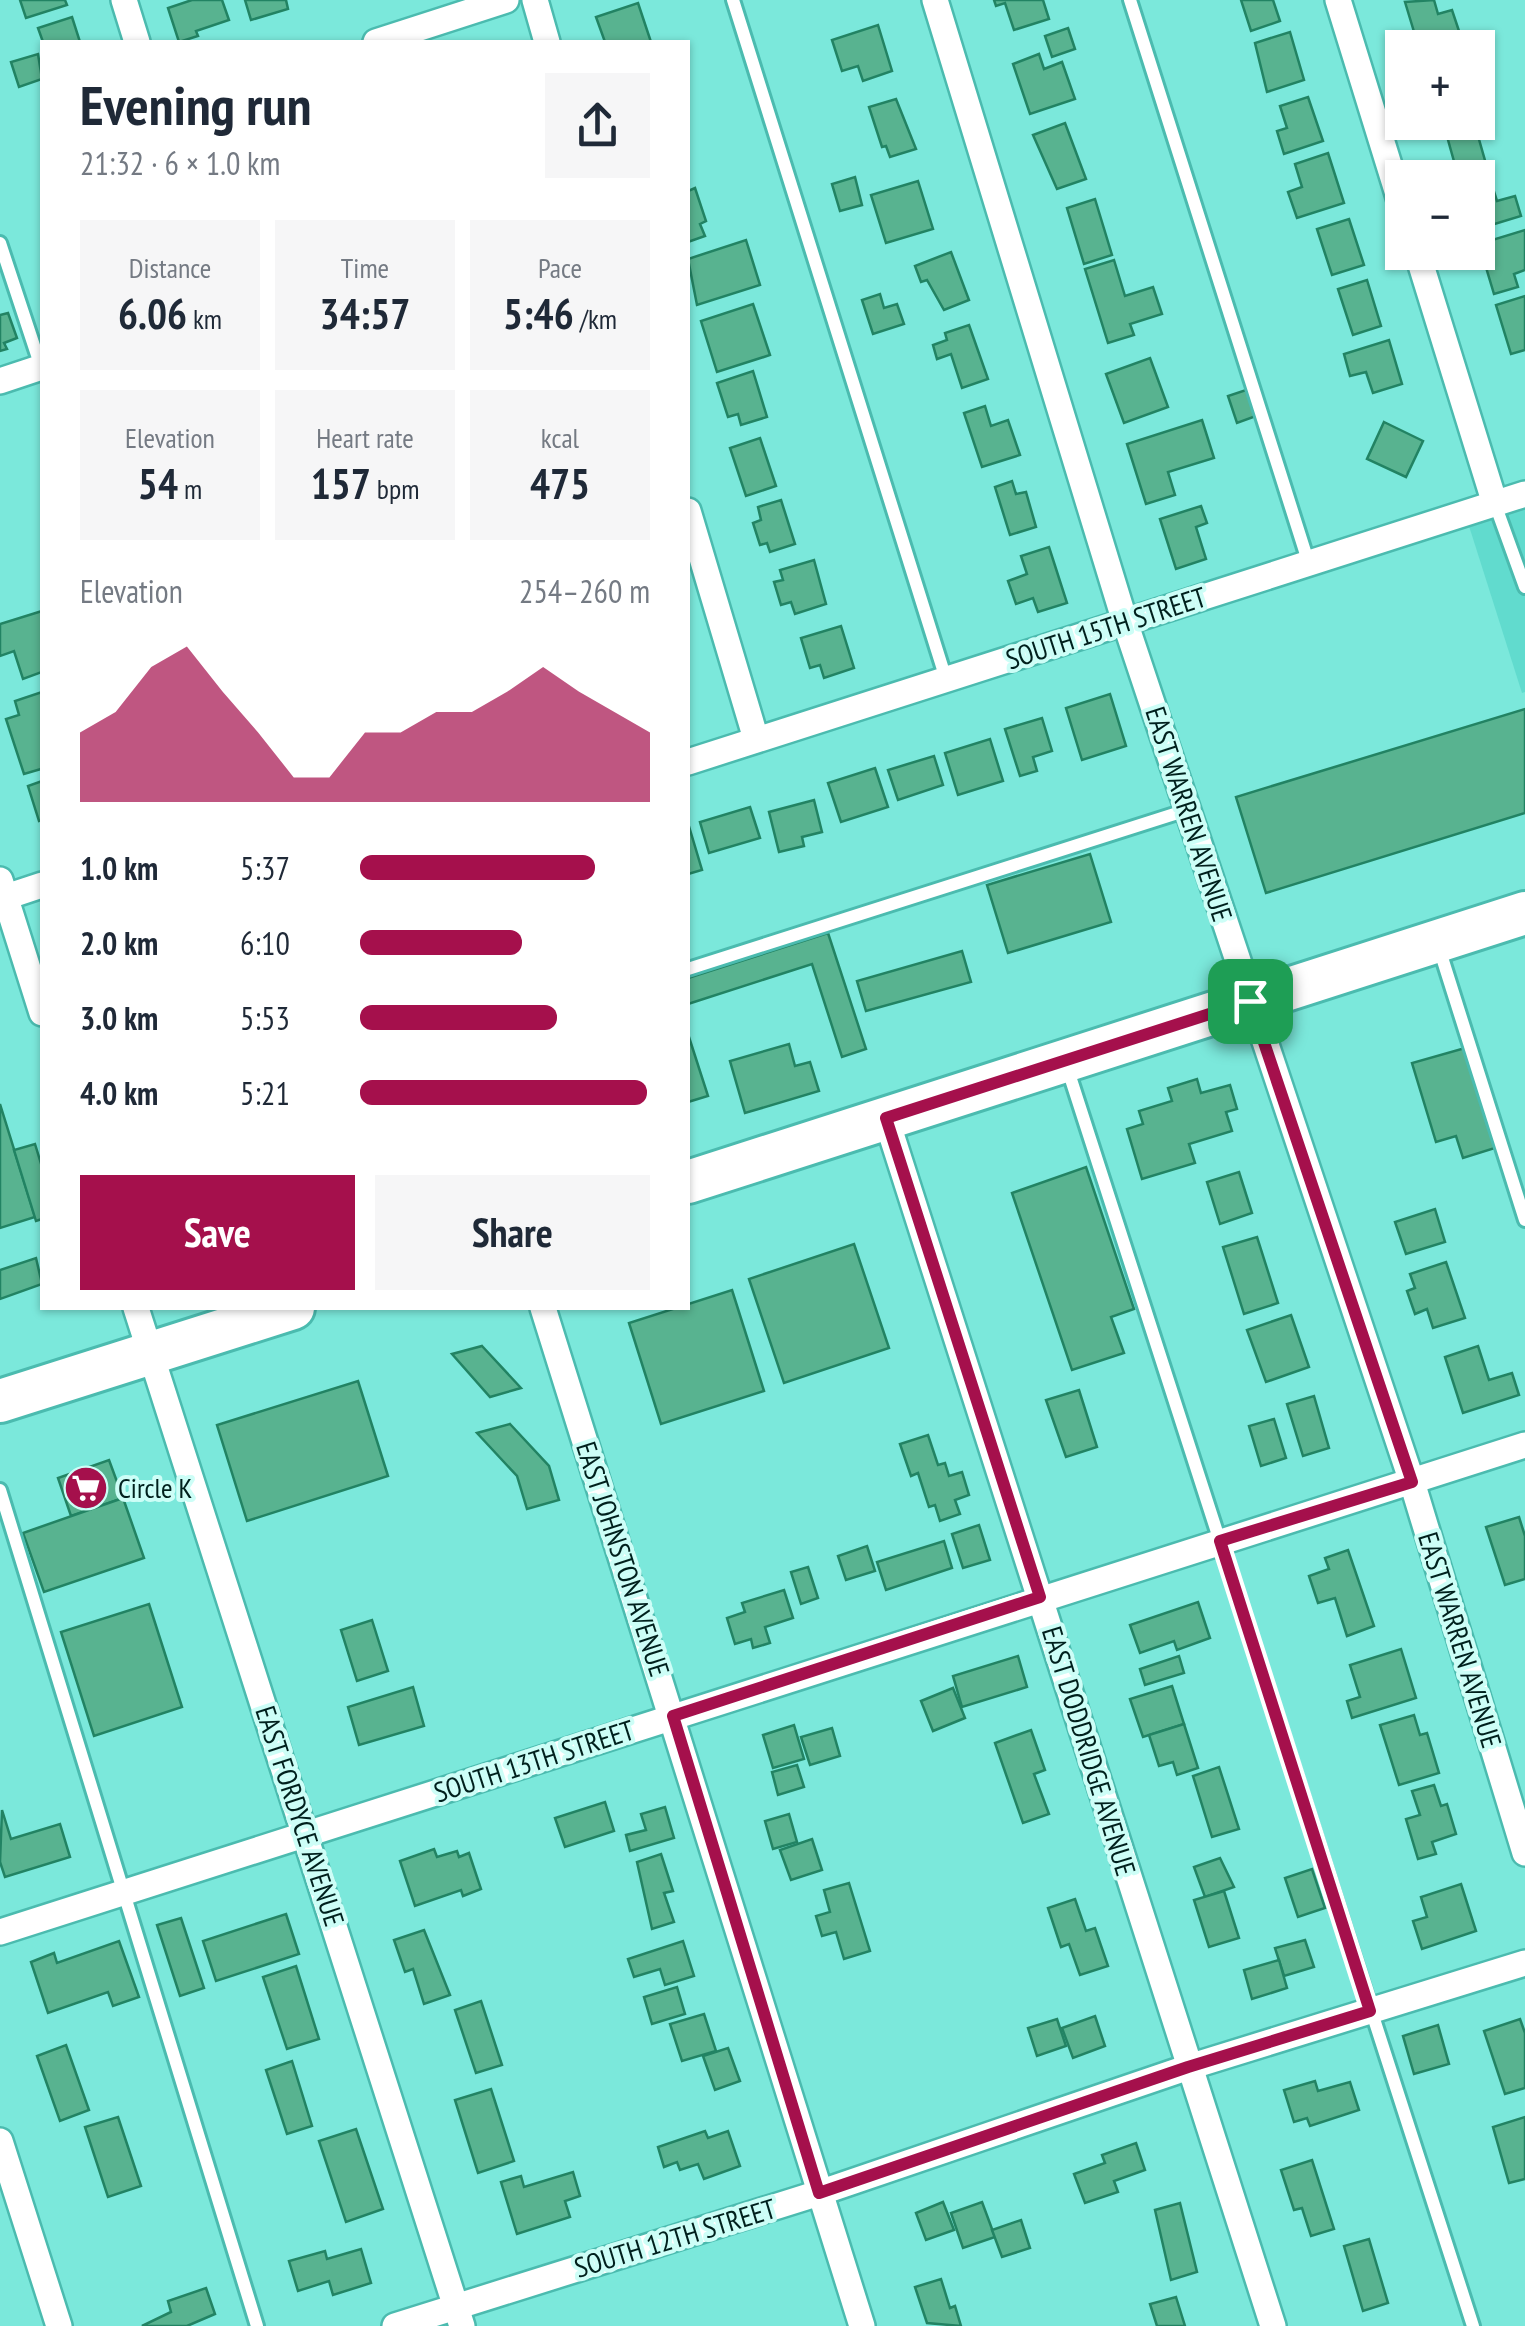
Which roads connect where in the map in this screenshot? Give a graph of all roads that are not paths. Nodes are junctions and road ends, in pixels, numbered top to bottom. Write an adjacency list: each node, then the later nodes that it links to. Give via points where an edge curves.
1 (124, 0): 8 (street)
2 (506, 0): 9 (street)
3 (535, 0): 10 (street)
4 (734, 0): 23 (lane)
5 (935, 0): 22 (street, EAST WARREN AVENUE)
6 (1130, 0): 20 (lane)
7 (1338, 0): 11 (street)
8 (136, 40)
9 (382, 40)
10 (546, 40)
11 (1387, 160)
12 (0, 242): 14 (lane)
13 (1423, 270): 18 (street)
14 (40, 363)
15 (40, 370): 16 (street)
16 (0, 381)
17 (1525, 494): 18 (street, SOUTH 15TH STREET)
18 (1495, 504): 20 (street, SOUTH 15TH STREET); 21 (lane)
19 (690, 518): 24 (street)
20 (1309, 564): 22 (street, SOUTH 15TH STREET)
21 (1525, 587)
22 (1125, 622): 23 (street, SOUTH 15TH STREET); 26 (street, EAST WARREN AVENUE)
23 (946, 679): 24 (street, SOUTH 15TH STREET)
24 (756, 739): 25 (street, SOUTH 15TH STREET)
25 (690, 761)
26 (1187, 810): 31 (lane); 32 (street, EAST WARREN AVENUE)
27 (40, 885): 28 (street)
28 (2, 892): 33 (street)
29 (1525, 913): 30 (main road)
30 (1437, 941): 32 (main road); 37 (lane)
31 (690, 968)
32 (1250, 1001): 34 (main road); 44 (street, EAST WARREN AVENUE)
33 (40, 1007)
34 (1065, 1060): 35 (main road); 46 (lane)
35 (886, 1118): 36 (main road); 47 (street, EAST DODDRIDGE AVENUE)
36 (690, 1181)
37 (1525, 1220)
38 (137, 1310): 41 (street, EAST FORDYCE AVENUE)
39 (287, 1310): 41 (main road)
40 (544, 1310): 48 (street, EAST JOHNSTON AVENUE)
41 (151, 1352): 42 (main road); 49 (street, EAST FORDYCE AVENUE)
42 (0, 1401)
43 (1525, 1445): 44 (street, SOUTH 13TH STREET)
44 (1412, 1482): 46 (street, SOUTH 13TH STREET); 50 (street, EAST WARREN AVENUE)
45 (0, 1490): 51 (lane)
46 (1220, 1541): 47 (street, SOUTH 13TH STREET); 54 (lane)
47 (1040, 1597): 48 (street, SOUTH 13TH STREET); 55 (street, EAST DODDRIDGE AVENUE)
48 (673, 1716): 49 (street, SOUTH 13TH STREET); 57 (street, EAST JOHNSTON AVENUE)
49 (307, 1835): 51 (street, SOUTH 13TH STREET); 58 (street, EAST FORDYCE AVENUE)
50 (1525, 1853)
51 (124, 1893): 52 (street, SOUTH 13TH STREET); 60 (lane)
52 (0, 1932)
53 (1525, 1963): 54 (street, SOUTH 12TH STREET)
54 (1370, 2011): 55 (street, SOUTH 12TH STREET); 64 (lane)
55 (1188, 2067): 57 (street, SOUTH 12TH STREET); 63 (street, EAST DODDRIDGE AVENUE)
56 (0, 2141): 59 (street)
57 (819, 2193): 58 (street, SOUTH 12TH STREET); 62 (street, EAST JOHNSTON AVENUE)
58 (459, 2316): 61 (street, SOUTH 12TH STREET)
59 (59, 2326)
60 (257, 2326)
61 (395, 2326)
62 (862, 2326)
63 (1273, 2326)
64 (1473, 2326)

